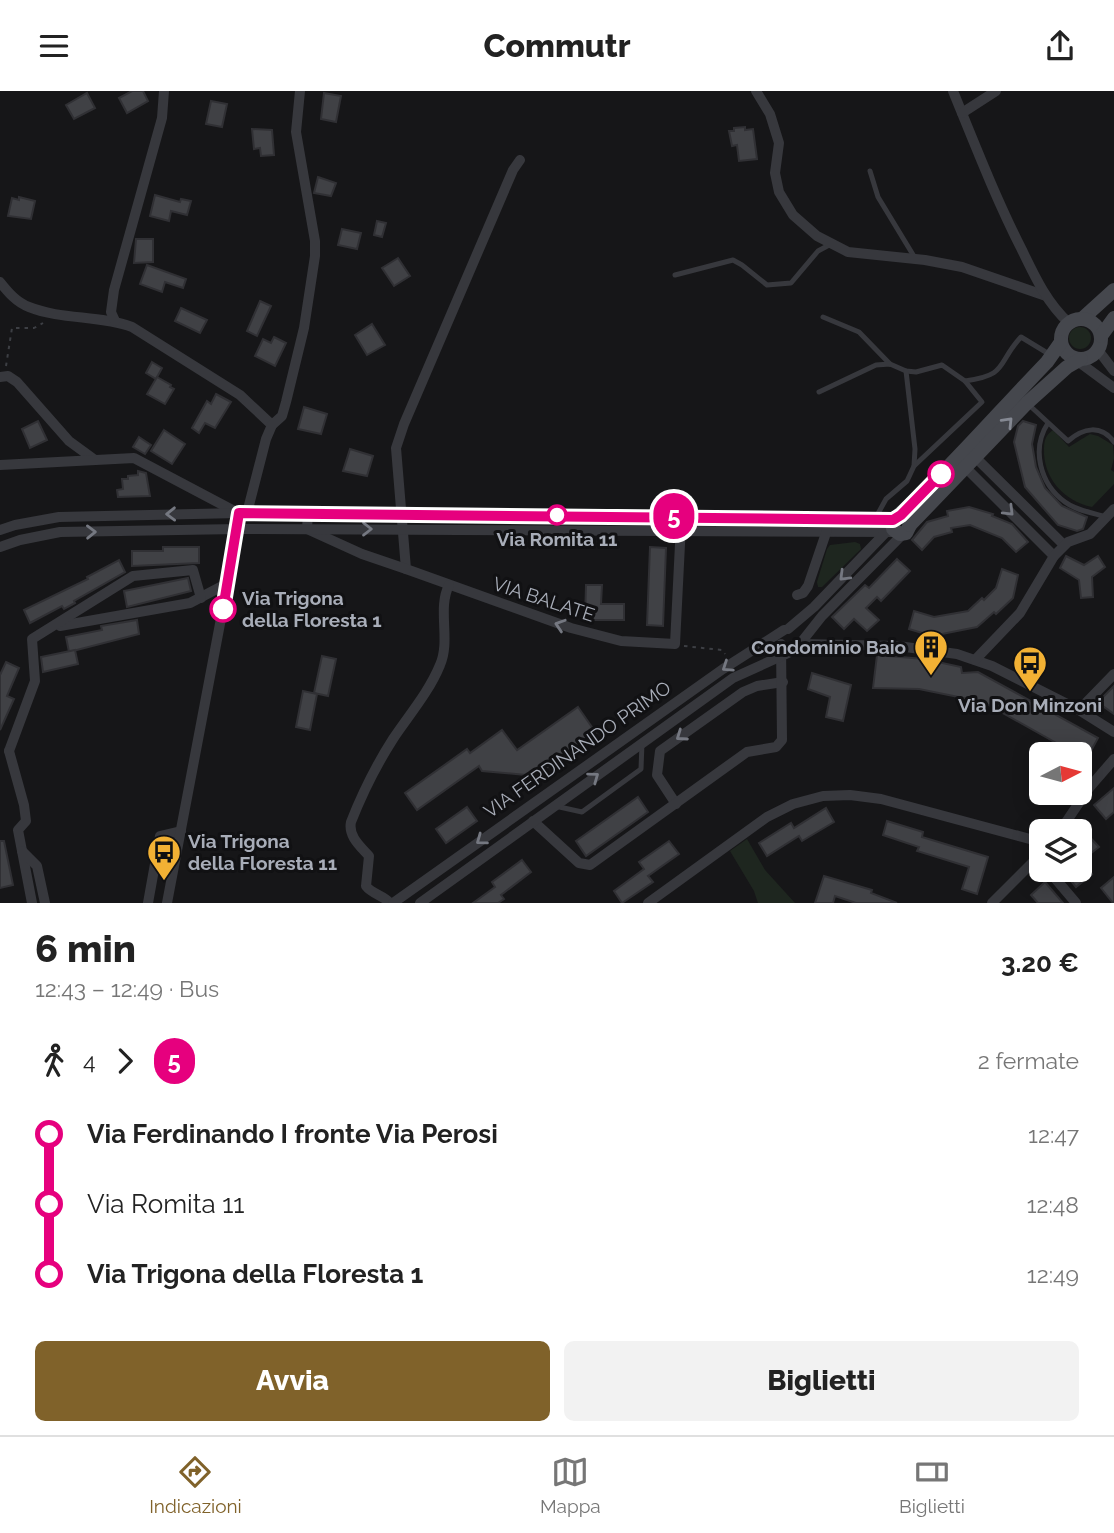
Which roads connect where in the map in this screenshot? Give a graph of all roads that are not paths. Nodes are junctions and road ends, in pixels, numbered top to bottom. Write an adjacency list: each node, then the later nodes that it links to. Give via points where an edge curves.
1 (164, 91): 17 (street, via 162,118 114,290 111,312)
2 (300, 91): 31 (street, via 296,132 315,256 286,402)
3 (756, 91): 9 (street, via 779,143 775,173 779,192 793,215)
4 (953, 91): 6 (street)
5 (996, 91): 6 (street)
6 (962, 113): 14 (street, via 1003,212)
7 (520, 160): 39 (street, via 404,424 396,448)
8 (870, 171): 10 (lane, via 878,197)
9 (832, 244): 10 (street, via 848,252); 11 (lane, via 818,251 791,283 766,285 733,260)
10 (915, 259): 14 (street, via 962,267)
11 (675, 275)
12 (0, 282): 17 (street, via 12,297 29,307)
13 (1114, 290): 18 (street)
14 (1046, 296): 18 (street, via 1055,311)
15 (823, 317): 22 (lane, via 859,332)
16 (1114, 318): 19 (street)
17 (115, 321): 31 (street, via 240,395)
18 (1075, 321): 19 (street, via 1095,324); 20 (street, via 1064,328)
19 (1100, 343): 20 (street, via 1094,355); 24 (street)
20 (1072, 354): 21 (street, VIA FERDINANDO PRIMO); 27 (street); 29 (street, VIA FERDINANDO PRIMO)
21 (1052, 356): 26 (lane, via 1021,337 994,375); 46 (street, VIA FERDINANDO PRIMO)
22 (890, 364): 23 (lane); 28 (lane, via 876,365)
23 (905, 371): 26 (lane, via 942,365); 36 (lane)
24 (1114, 371)
25 (4, 377): 33 (street, via 17,381 69,441)
26 (965, 381): 36 (lane, via 982,403)
27 (1114, 388)
28 (819, 392)
29 (1027, 403): 30 (lane); 34 (street, VIA FERDINANDO PRIMO, one-way to 29)
30 (1048, 423): 32 (lane, via 1068,442 1087,429 1101,431); 40 (lane, via 1039,442 1045,477 1065,502)
31 (272, 425): 37 (street)
32 (1114, 442)
33 (95, 461): 35 (street); 37 (street, via 134,458)
34 (970, 462): 46 (street, VIA FERDINANDO PRIMO); 57 (street); 60 (street, one-way to 60)
35 (0, 465)
36 (914, 466): 45 (lane)
37 (243, 513): 38 (street); 43 (street, one-way to 43); 47 (street)
38 (308, 513): 39 (street); 48 (street)
39 (401, 513): 41 (street); 49 (street)
40 (1111, 513): 57 (street, via 1090,534)
41 (627, 516): 42 (street); 51 (street)
42 (682, 516): 44 (street); 52 (street)
43 (59, 517): 50 (street); 56 (street)
44 (801, 519): 45 (street); 53 (street)
45 (875, 519): 46 (street)
46 (897, 526): 55 (street); 59 (street, VIA FERDINANDO PRIMO); 69 (street, VIA FERDINANDO PRIMO)
47 (238, 529): 48 (street); 56 (street, one-way to 47); 62 (street)
48 (307, 529): 49 (street, one-way to 49); 61 (street, VIA BALATE)
49 (402, 529): 51 (street); 61 (street)
50 (0, 530)
51 (626, 530): 52 (street)
52 (681, 530): 53 (street); 63 (street, VIA BALATE, one-way to 63, via 675,644 621,641 571,628)
53 (801, 530): 54 (street)
54 (827, 530): 55 (street); 64 (street, via 808,586)
55 (846, 530): 59 (street, via 872,535)
56 (60, 532): 58 (street)
57 (1064, 545): 60 (street)
58 (0, 547)
59 (869, 550): 67 (street, VIA FERDINANDO PRIMO, one-way to 67)
60 (1054, 556): 71 (street, via 1020,613)
61 (406, 569): 63 (street, VIA BALATE)
62 (228, 583): 65 (street); 89 (street)
63 (449, 585): 94 (street, via 442,662 392,741 349,830 369,856 366,886)
64 (797, 596)
65 (201, 598): 66 (street); 66 (street, via 193,570 133,576)
66 (56, 626): 80 (street, via 32,639 35,681)
67 (786, 629): 68 (street); 69 (street, via 798,630); 75 (street, VIA FERDINANDO PRIMO, one-way to 75)
68 (781, 644): 69 (street, via 786,649); 70 (street)
69 (799, 646): 70 (street, VIA FERDINANDO PRIMO); 71 (street, via 898,646); 73 (street, via 787,662)
70 (782, 656): 73 (street); 76 (street, VIA FERDINANDO PRIMO, via 739,674)
71 (975, 660): 74 (street)
72 (1114, 674): 74 (street)
73 (783, 678): 83 (street, via 780,744 747,752); 83 (street, one-way to 83, via 743,692 660,751 657,775)
74 (1079, 710): 78 (street)
75 (658, 716): 76 (street); 77 (street, VIA FERDINANDO PRIMO)
76 (665, 726): 79 (street, VIA FERDINANDO PRIMO)
77 (643, 727): 79 (street); 82 (street, VIA FERDINANDO PRIMO)
78 (1114, 732)
79 (646, 739): 84 (street, VIA FERDINANDO PRIMO, one-way to 79); 84 (lane, via 641,769 582,812)
80 (4, 750): 91 (street, via 24,805 26,821 18,830)
81 (1114, 759): 86 (street)
82 (546, 793): 84 (street); 85 (street, VIA FERDINANDO PRIMO)
83 (676, 804): 87 (street, via 590,865 579,863)
84 (555, 806): 87 (street, VIA FERDINANDO PRIMO)
85 (514, 816): 88 (street); 94 (street, VIA FERDINANDO PRIMO, one-way to 94)
86 (1068, 819)
87 (533, 821): 88 (street, VIA FERDINANDO PRIMO)
88 (523, 828): 99 (street, VIA FERDINANDO PRIMO)
89 (181, 831): 97 (street, via 160,836); 98 (street)
90 (1029, 839): 100 (street, via 881,799 823,796 767,817)
91 (22, 850): 95 (street); 96 (street, via 37,866)
92 (1029, 868): 101 (street)
93 (1058, 882): 102 (street)
94 (395, 902)
95 (32, 903)
96 (45, 903)
97 (148, 903)
98 (167, 903)
99 (419, 903)
100 (649, 903)
101 (992, 903)
102 (1076, 903)

